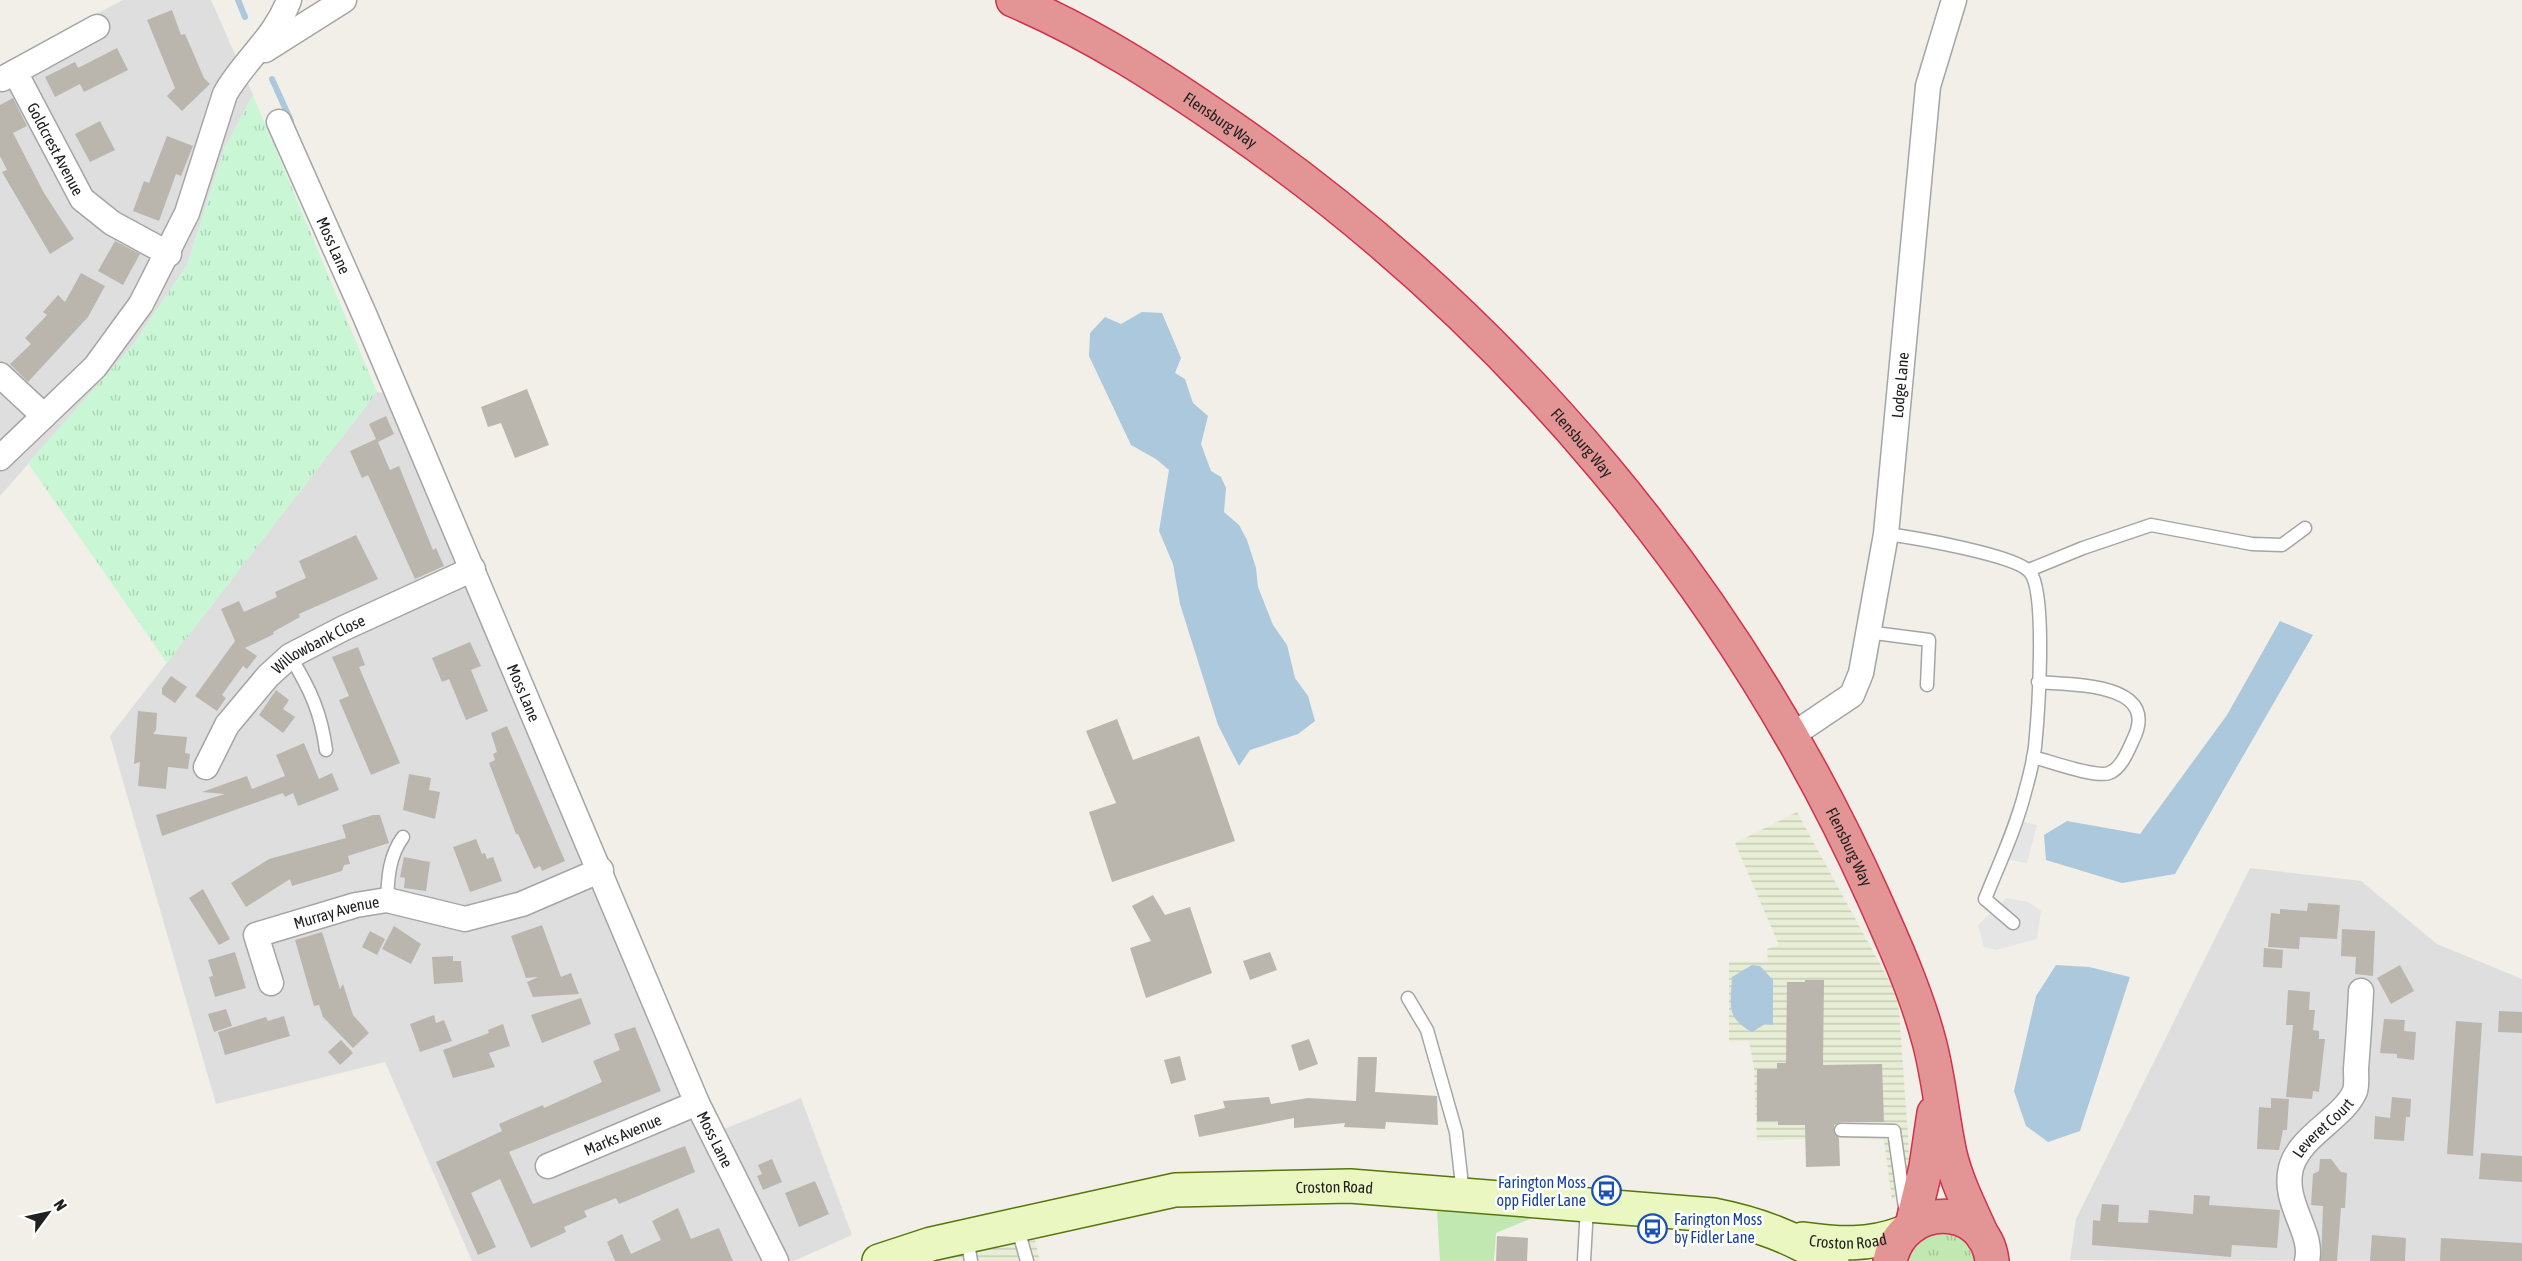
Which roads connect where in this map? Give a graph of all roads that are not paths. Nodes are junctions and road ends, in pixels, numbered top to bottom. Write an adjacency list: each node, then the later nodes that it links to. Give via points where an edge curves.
1 (289, 0): 6 (street, via 278,25)
2 (344, 0): 6 (street)
3 (1954, 0): 14 (street, Lodge Lane, via 1928,86)
4 (1019, 1): 21 (highway, Flensburg Way, via 1136,63 1268,153 1364,228 1463,316 1560,416 1640,512 1718,619)
5 (97, 27): 7 (street, Goldcrest Avenue)
6 (253, 58): 9 (street, via 232,80 225,94 187,213)
7 (7, 76): 9 (street, Goldcrest Avenue, via 82,199 112,223)
8 (279, 122): 15 (street, Moss Lane)
9 (169, 254): 11 (street, via 124,330 95,367)
10 (0, 375): 11 (street)
11 (44, 416): 12 (street)
12 (0, 458)
13 (2305, 528): 16 (lane, via 2282,545 2252,544 2151,525)
14 (1886, 534): 16 (lane, via 1919,538 2011,561); 17 (street, Lodge Lane)
15 (473, 569): 18 (street, Willowbank Close); 26 (street, Moss Lane)
16 (2029, 570): 19 (lane, via 2040,606)
17 (1867, 632): 20 (lane, via 1929,640); 21 (street, Lodge Lane, via 1861,673 1852,696)
18 (290, 656): 22 (lane, via 322,718); 24 (street, Willowbank Close, via 227,725)
19 (2038, 682): 23 (lane); 23 (lane, via 2115,691 2131,700 2139,717 2136,735 2124,759 2111,772 2099,774)
20 (1927, 685)
21 (1791, 736): 32 (highway, Flensburg Way, via 1874,898 1917,1005)
22 (326, 750)
23 (2033, 757): 28 (lane, via 2024,795 1985,898)
24 (206, 767)
25 (403, 837): 27 (lane, via 394,849)
26 (601, 870): 27 (street, Murray Avenue, via 522,904 465,919); 33 (street, Moss Lane)
27 (387, 900): 29 (street, Murray Avenue, via 356,905 256,935)
28 (2013, 923)
29 (271, 983)
30 (2361, 991): 48 (street, Leveret Court, via 2355,1091 2308,1139 2291,1168 2291,1202 2302,1226)
31 (1408, 998): 36 (lane, via 1427,1030 1453,1121)
32 (1936, 1070): 39 (highway, Flensburg Way, via 1933,1126); 42 (highway, Flensburg Way, via 1955,1171)
33 (697, 1103): 35 (street, Marks Avenue); 43 (street, Moss Lane)
34 (1841, 1130): 39 (lane, via 1894,1131 1904,1204)
35 (548, 1166)
36 (1463, 1196): 37 (street, Croston Road); 38 (street, Croston Road, via 1350,1186 1175,1190)
37 (1587, 1206): 40 (street, Croston Road, via 1713,1215 1753,1223); 46 (lane)
38 (1017, 1225): 41 (street, Croston Road); 45 (lane)
39 (1904, 1236): 40 (street, Croston Road, via 1860,1244); 42 (highway, via 1930,1217 1944,1216 1971,1225)
40 (1792, 1238): 47 (street, Croston Road)
41 (969, 1248): 44 (street, Croston Road, via 932,1244)
42 (1991, 1251)
43 (776, 1261)
44 (879, 1261)
45 (1027, 1261)
46 (1584, 1261)
47 (1832, 1261)
48 (2307, 1261)

